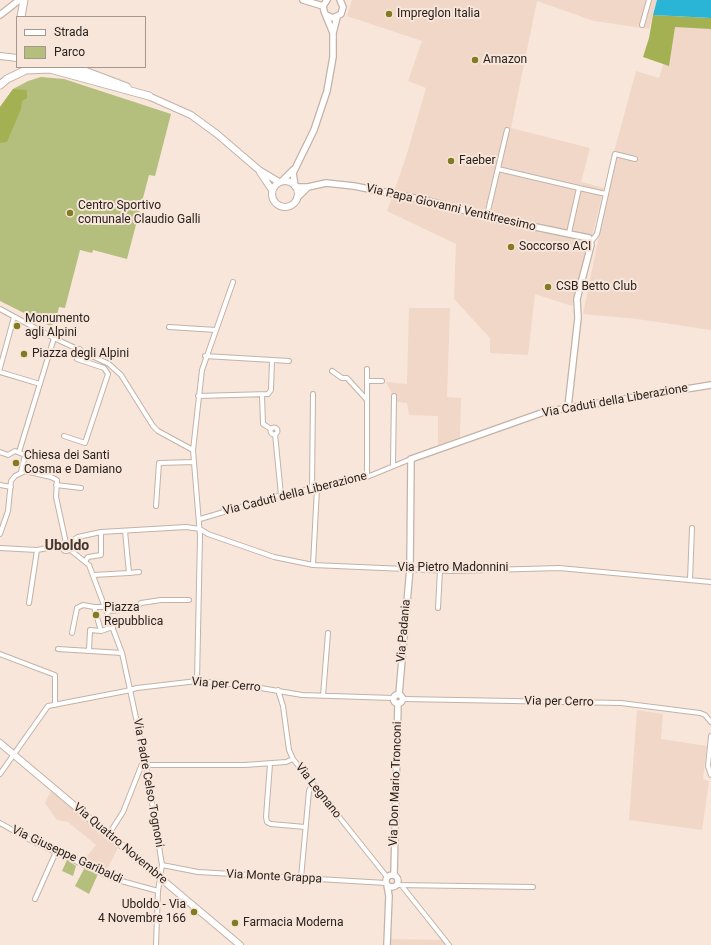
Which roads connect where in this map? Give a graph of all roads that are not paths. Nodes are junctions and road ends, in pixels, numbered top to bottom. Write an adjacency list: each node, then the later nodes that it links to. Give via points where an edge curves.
1 (303, 0): 6 (street)
2 (326, 0): 6 (street)
3 (340, 0): 10 (street, via 343,11)
4 (649, 0): 11 (street)
5 (22, 2): 8 (street); 9 (highway)
6 (323, 6): 7 (street)
7 (326, 14): 10 (street, via 329,17); 12 (street)
8 (0, 15)
9 (21, 16)
10 (336, 17): 12 (street)
11 (642, 25)
12 (333, 33): 21 (street, via 326,94 314,130)
13 (0, 56): 14 (main road)
14 (16, 58)
15 (64, 68): 18 (main road)
16 (77, 68): 18 (highway)
17 (0, 85): 18 (highway, via 26,70 50,69)
18 (149, 96): 23 (main road, via 201,121)
19 (507, 130): 22 (street)
20 (635, 159): 29 (street, via 616,154)
21 (296, 167): 24 (street); 25 (street, via 293,176)
22 (498, 169): 27 (street); 31 (street)
23 (259, 170): 24 (main road); 28 (main road)
24 (281, 181): 25 (main road, via 291,182); 28 (main road)
25 (296, 187): 26 (street, Via Papa Giovanni Ventitreesimo); 30 (main road)
26 (308, 187): 30 (street); 31 (street, Via Papa Giovanni Ventitreesimo, via 326,183 343,184)
27 (579, 188): 29 (street); 32 (street)
28 (272, 190): 30 (main road, via 273,199 280,206 291,205)
29 (606, 194): 33 (street, via 597,234)
30 (297, 198)
31 (487, 215): 32 (street, Via Papa Giovanni Ventitreesimo)
32 (569, 234): 33 (street, Via Papa Giovanni Ventitreesimo, via 587,237)
33 (591, 242): 57 (street, via 577,299 578,318)
34 (233, 282): 38 (street)
35 (0, 309): 36 (street)
36 (14, 317): 39 (street); 44 (street)
37 (168, 326): 38 (street)
38 (216, 330): 41 (street)
39 (54, 338): 40 (street); 50 (street)
40 (80, 349): 58 (street, via 77,359 104,368 108,374 85,442); 59 (street, via 113,366 153,426)
41 (205, 356): 42 (street); 54 (street)
42 (272, 360): 43 (street); 53 (street, via 271,391)
43 (289, 361)
44 (0, 368)
45 (368, 368): 48 (street)
46 (332, 371): 56 (street, via 342,378 347,378)
47 (0, 372): 50 (street)
48 (368, 380): 49 (street); 56 (street)
49 (382, 381)
50 (40, 384): 61 (street)
51 (711, 385): 57 (street, Via Caduti della Liberazione)
52 (313, 394): 72 (street)
53 (262, 395): 54 (street); 73 (street, via 263,424 275,434)
54 (198, 396): 59 (street)
55 (394, 396): 64 (street)
56 (367, 400): 66 (street)
57 (568, 407): 62 (street, Via Caduti della Liberazione, via 544,412 429,451 417,452)
58 (64, 436)
59 (193, 450): 63 (street)
60 (0, 452): 61 (street, via 8,456 13,451)
61 (19, 452): 65 (street, via 25,457)
62 (411, 458): 64 (street, Via Caduti della Liberazione); 88 (street, Via Padania)
63 (194, 462): 74 (street, via 159,463); 75 (street)
64 (393, 465): 66 (street, Via Caduti della Liberazione)
65 (21, 472): 67 (street, via 51,477 57,480); 69 (street, via 12,478)
66 (367, 477): 71 (street, Via Caduti della Liberazione)
67 (56, 485): 70 (street); 81 (street, via 58,513)
68 (0, 486): 69 (street)
69 (10, 487): 80 (street, via 8,512)
70 (81, 488)
71 (317, 488): 72 (street, Via Caduti della Liberazione); 87 (street)
72 (312, 489): 73 (street, Via Caduti della Liberazione)
73 (281, 495): 75 (street, Via Caduti della Liberazione)
74 (156, 506)
75 (200, 519): 77 (street)
76 (692, 528): 93 (street)
77 (200, 529): 78 (street, via 186,527); 87 (street, Via Pietro Madonnini, via 256,551); 109 (street)
78 (126, 531): 79 (street); 91 (street)
79 (101, 532): 81 (street, via 78,537); 86 (street, via 101,555 88,557)
80 (0, 534)
81 (67, 543): 82 (street); 84 (street)
82 (62, 547): 84 (street, via 65,550); 85 (street)
83 (0, 548): 85 (street)
84 (69, 549): 86 (street)
85 (37, 550): 96 (street)
86 (86, 560): 92 (street, Via Padre Celso Tognoni)
87 (313, 565): 88 (street, Via Pietro Madonnini)
88 (410, 568): 89 (street, Via Pietro Madonnini); 113 (street, Via Padania)
89 (440, 570): 93 (street, Via Pietro Madonnini, via 559,568); 99 (street)
90 (139, 572): 91 (street)
91 (129, 573): 92 (street)
92 (93, 575): 98 (street, Via Padre Celso Tognoni)
93 (690, 580): 94 (street, Via Pietro Madonnini)
94 (711, 582)
95 (189, 600): 100 (street, via 161,600 141,604 135,609)
96 (29, 603)
97 (94, 607): 98 (street); 102 (street); 103 (street, via 83,605 77,608)
98 (105, 607): 100 (street, Via Padre Celso Tognoni)
99 (438, 608)
100 (107, 612): 101 (street, Via Padre Celso Tognoni)
101 (113, 627): 102 (street); 107 (street, Via Padre Celso Tognoni)
102 (101, 631): 106 (street, via 90,630)
103 (72, 632)
104 (328, 633): 112 (street)
105 (58, 649): 106 (street)
106 (89, 651): 107 (street)
107 (122, 653): 110 (street, Via Padre Celso Tognoni)
108 (0, 654): 114 (street, via 55,675)
109 (198, 680): 110 (street, Via per Cerro); 111 (street, Via per Cerro)
110 (130, 690): 114 (street, Via per Cerro); 119 (street, Via Padre Celso Tognoni)
111 (278, 690): 112 (street, Via per Cerro); 120 (street, Via Legnano)
112 (322, 696): 113 (street, Via per Cerro)
113 (398, 698): 115 (street, Via per Cerro, via 621,703 700,713); 133 (street, Via Don Mario Tronconi)
114 (55, 705): 118 (street, via 48,706)
115 (711, 722)
116 (711, 736): 124 (street, via 708,766)
117 (0, 742): 118 (main road, Via Quattro Novembre)
118 (13, 753): 123 (street); 128 (main road, Via Quattro Novembre)
119 (145, 758): 122 (street, Via Padre Celso Tognoni); 128 (street)
120 (293, 759): 121 (street); 125 (street, Via Legnano)
121 (270, 764): 122 (street); 127 (street, via 266,820 271,824)
122 (146, 765): 130 (street, Via Padre Celso Tognoni)
123 (0, 774)
124 (711, 775)
125 (312, 785): 127 (street, via 308,791); 133 (street, Via Legnano)
126 (0, 824): 129 (street, Via Giuseppe Garibaldi)
127 (305, 827): 132 (street)
128 (110, 834): 131 (main road, Via Quattro Novembre)
129 (56, 852): 135 (street, Via Giuseppe Garibaldi, via 114,879); 136 (street)
130 (162, 865): 131 (street, Via Padre Celso Tognoni); 132 (street, Via Monte Grappa, via 198,872)
131 (159, 877): 135 (street, Via Padre Celso Tognoni); 138 (main road, Via Quattro Novembre)
132 (301, 878): 133 (street, Via Monte Grappa)
133 (392, 882): 134 (street, Via Monte Grappa); 139 (street, Via Don Mario Tronconi); 140 (street, Via Legnano)
134 (533, 886)
135 (158, 891): 137 (street, Via Padre Celso Tognoni)
136 (35, 899)
137 (156, 945)
138 (240, 945)
139 (387, 945)
140 (449, 945)

